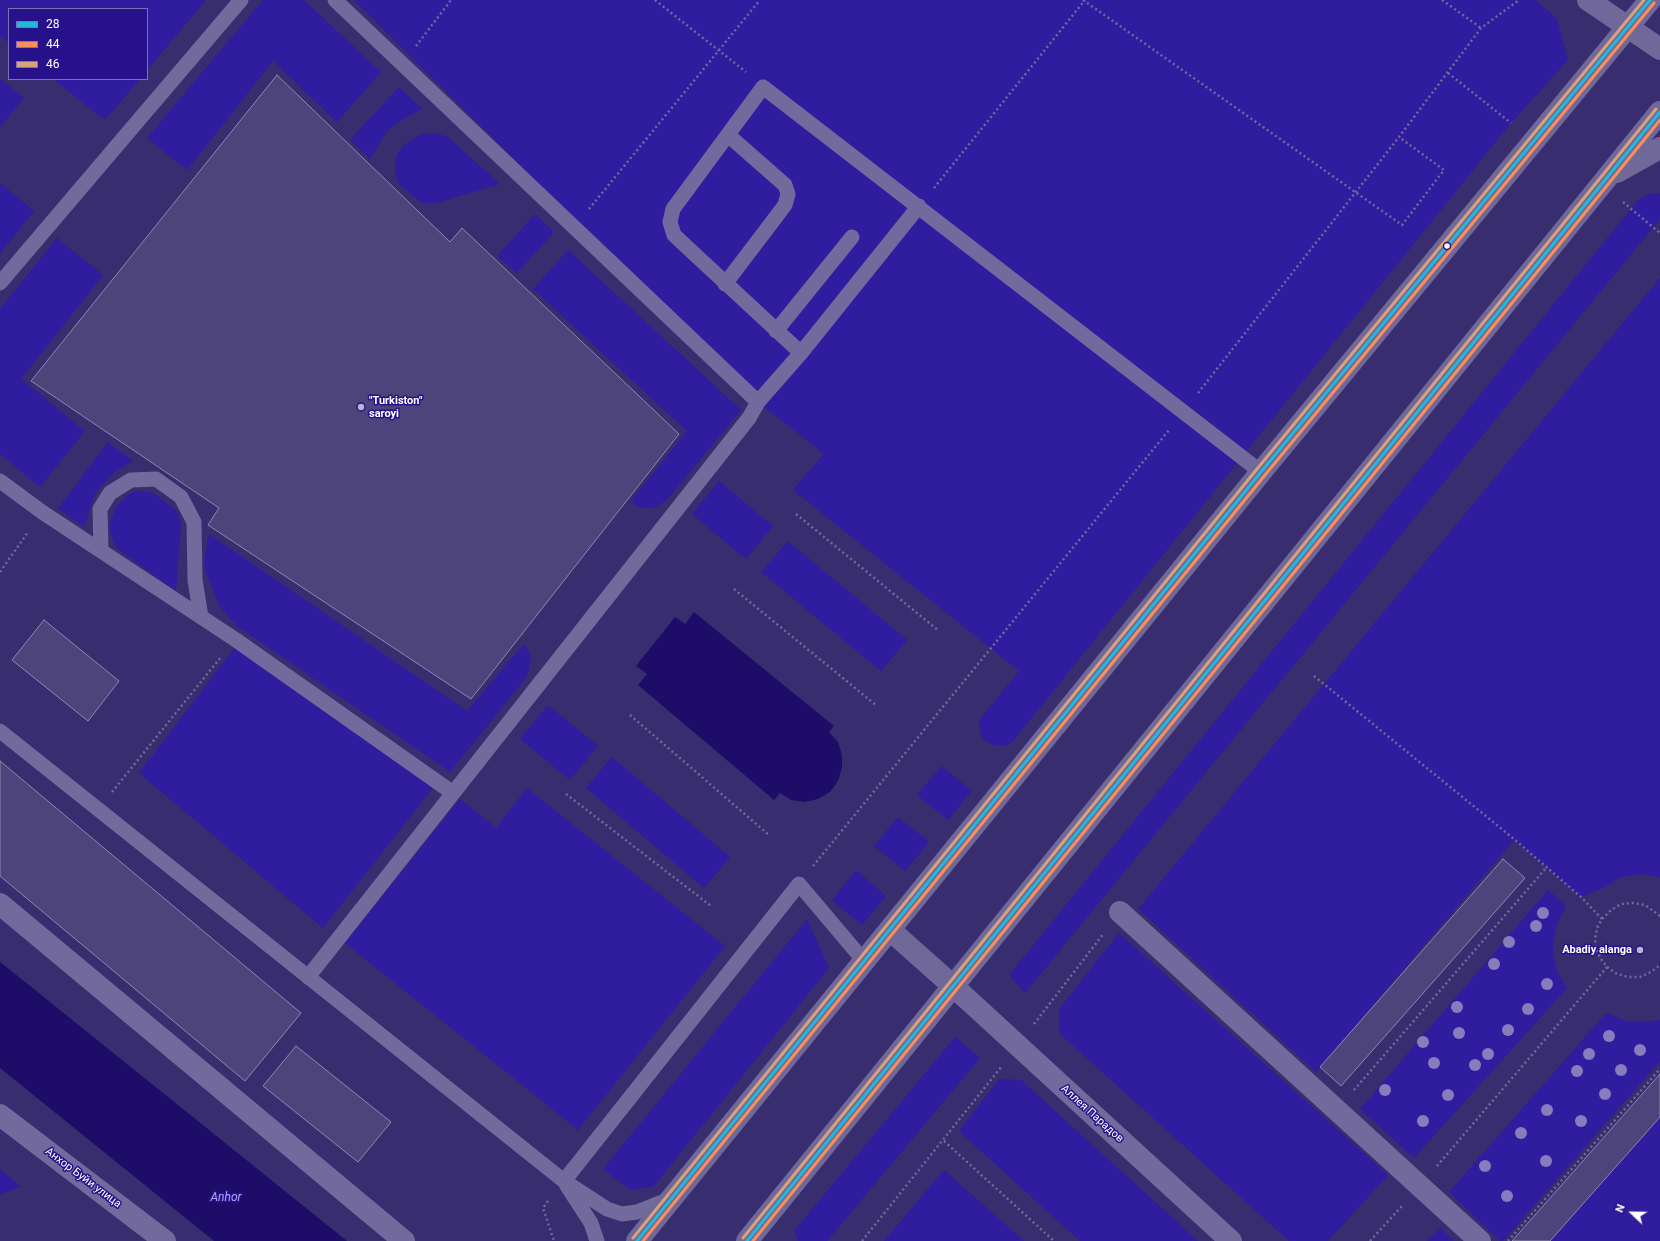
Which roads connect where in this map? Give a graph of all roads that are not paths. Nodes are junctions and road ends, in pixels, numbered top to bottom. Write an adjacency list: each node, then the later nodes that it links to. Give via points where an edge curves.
1 (241, 0): 13 (lane)
2 (335, 0): 17 (lane)
3 (1588, 0): 5 (main road)
4 (1650, 0): 5 (main road)
5 (1627, 27): 6 (main road); 18 (main road)
6 (1660, 49)
7 (1660, 112): 10 (main road)
8 (728, 136): 11 (lane, via 764,87); 14 (lane, via 673,210 670,222 674,235); 14 (lane, via 785,185 788,194 785,205)
9 (1660, 148): 10 (main road)
10 (1600, 185): 29 (main road)
11 (919, 206): 16 (lane); 18 (lane)
12 (852, 237): 15 (lane)
13 (0, 283)
14 (725, 284): 15 (lane)
15 (776, 331): 16 (lane)
16 (801, 353): 17 (lane)
17 (758, 402): 23 (lane, via 749,418)
18 (1261, 472): 26 (main road)
19 (0, 480): 20 (lane, via 42,512)
20 (101, 550): 21 (lane); 21 (lane, via 100,509 110,492 131,480 156,479 181,497 194,522 195,580)
21 (201, 617): 23 (lane)
22 (0, 731): 28 (lane)
23 (453, 793): 28 (lane)
24 (0, 904): 34 (street)
25 (1120, 912): 39 (street)
26 (890, 930): 27 (main road); 29 (main road)
27 (864, 961): 31 (lane, via 799,884); 32 (main road)
28 (308, 977): 31 (lane)
29 (953, 986): 37 (main road); 38 (street, Аллея Парадов)
30 (0, 1115): 33 (street, Анхор Буйи улица)
31 (564, 1181): 32 (lane, via 607,1209 622,1214 637,1212); 35 (lane, via 590,1223)
32 (672, 1198): 36 (main road)
33 (165, 1241)
34 (404, 1241)
35 (597, 1241)
36 (636, 1241)
37 (747, 1241)
38 (1231, 1241)
39 (1480, 1241)

